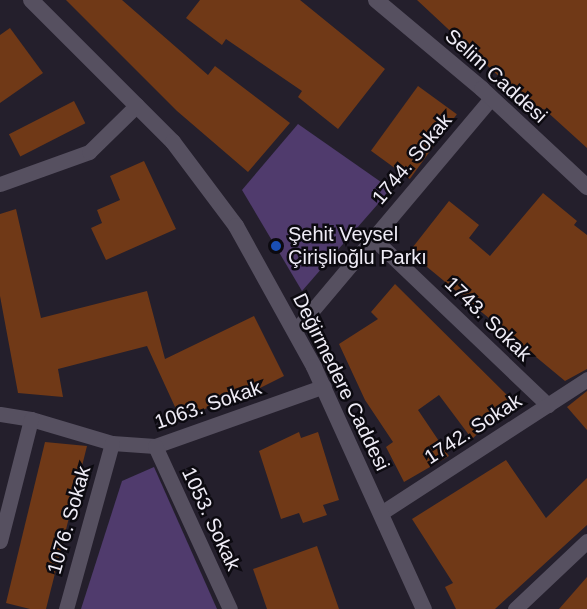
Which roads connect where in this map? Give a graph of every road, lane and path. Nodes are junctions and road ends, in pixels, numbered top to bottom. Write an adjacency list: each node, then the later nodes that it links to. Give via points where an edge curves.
1 (31, 0): 4 (street, Değirmedere Caddesi)
2 (376, 0): 3 (street, Selim Caddesi)
3 (491, 98): 6 (street, Selim Caddesi); 7 (street, 1744. Sokak)
4 (137, 105): 5 (street, via 88,152); 8 (street, Değirmedere Caddesi, via 173,142 236,226)
5 (0, 184)
6 (587, 187)
7 (373, 238): 8 (street, 1744. Sokak); 11 (street, 1743. Sokak)
8 (295, 331): 10 (street, Değirmedere Caddesi)
9 (587, 380): 11 (street, 1742. Sokak)
10 (324, 386): 15 (street, 1063. Sokak); 16 (street, Değirmedere Caddesi)
11 (548, 405): 16 (street, 1742. Sokak)
12 (0, 414): 13 (street, 1063. Sokak)
13 (32, 419): 14 (street, 1063. Sokak); 17 (street)
14 (112, 443): 15 (street, 1063. Sokak); 19 (street, 1076. Sokak)
15 (155, 446): 20 (street, 1053. Sokak)
16 (381, 513): 21 (street, Değirmedere Caddesi)
17 (0, 541)
18 (587, 541): 22 (street)
19 (66, 609)
20 (230, 609)
21 (424, 609)
22 (515, 609)

